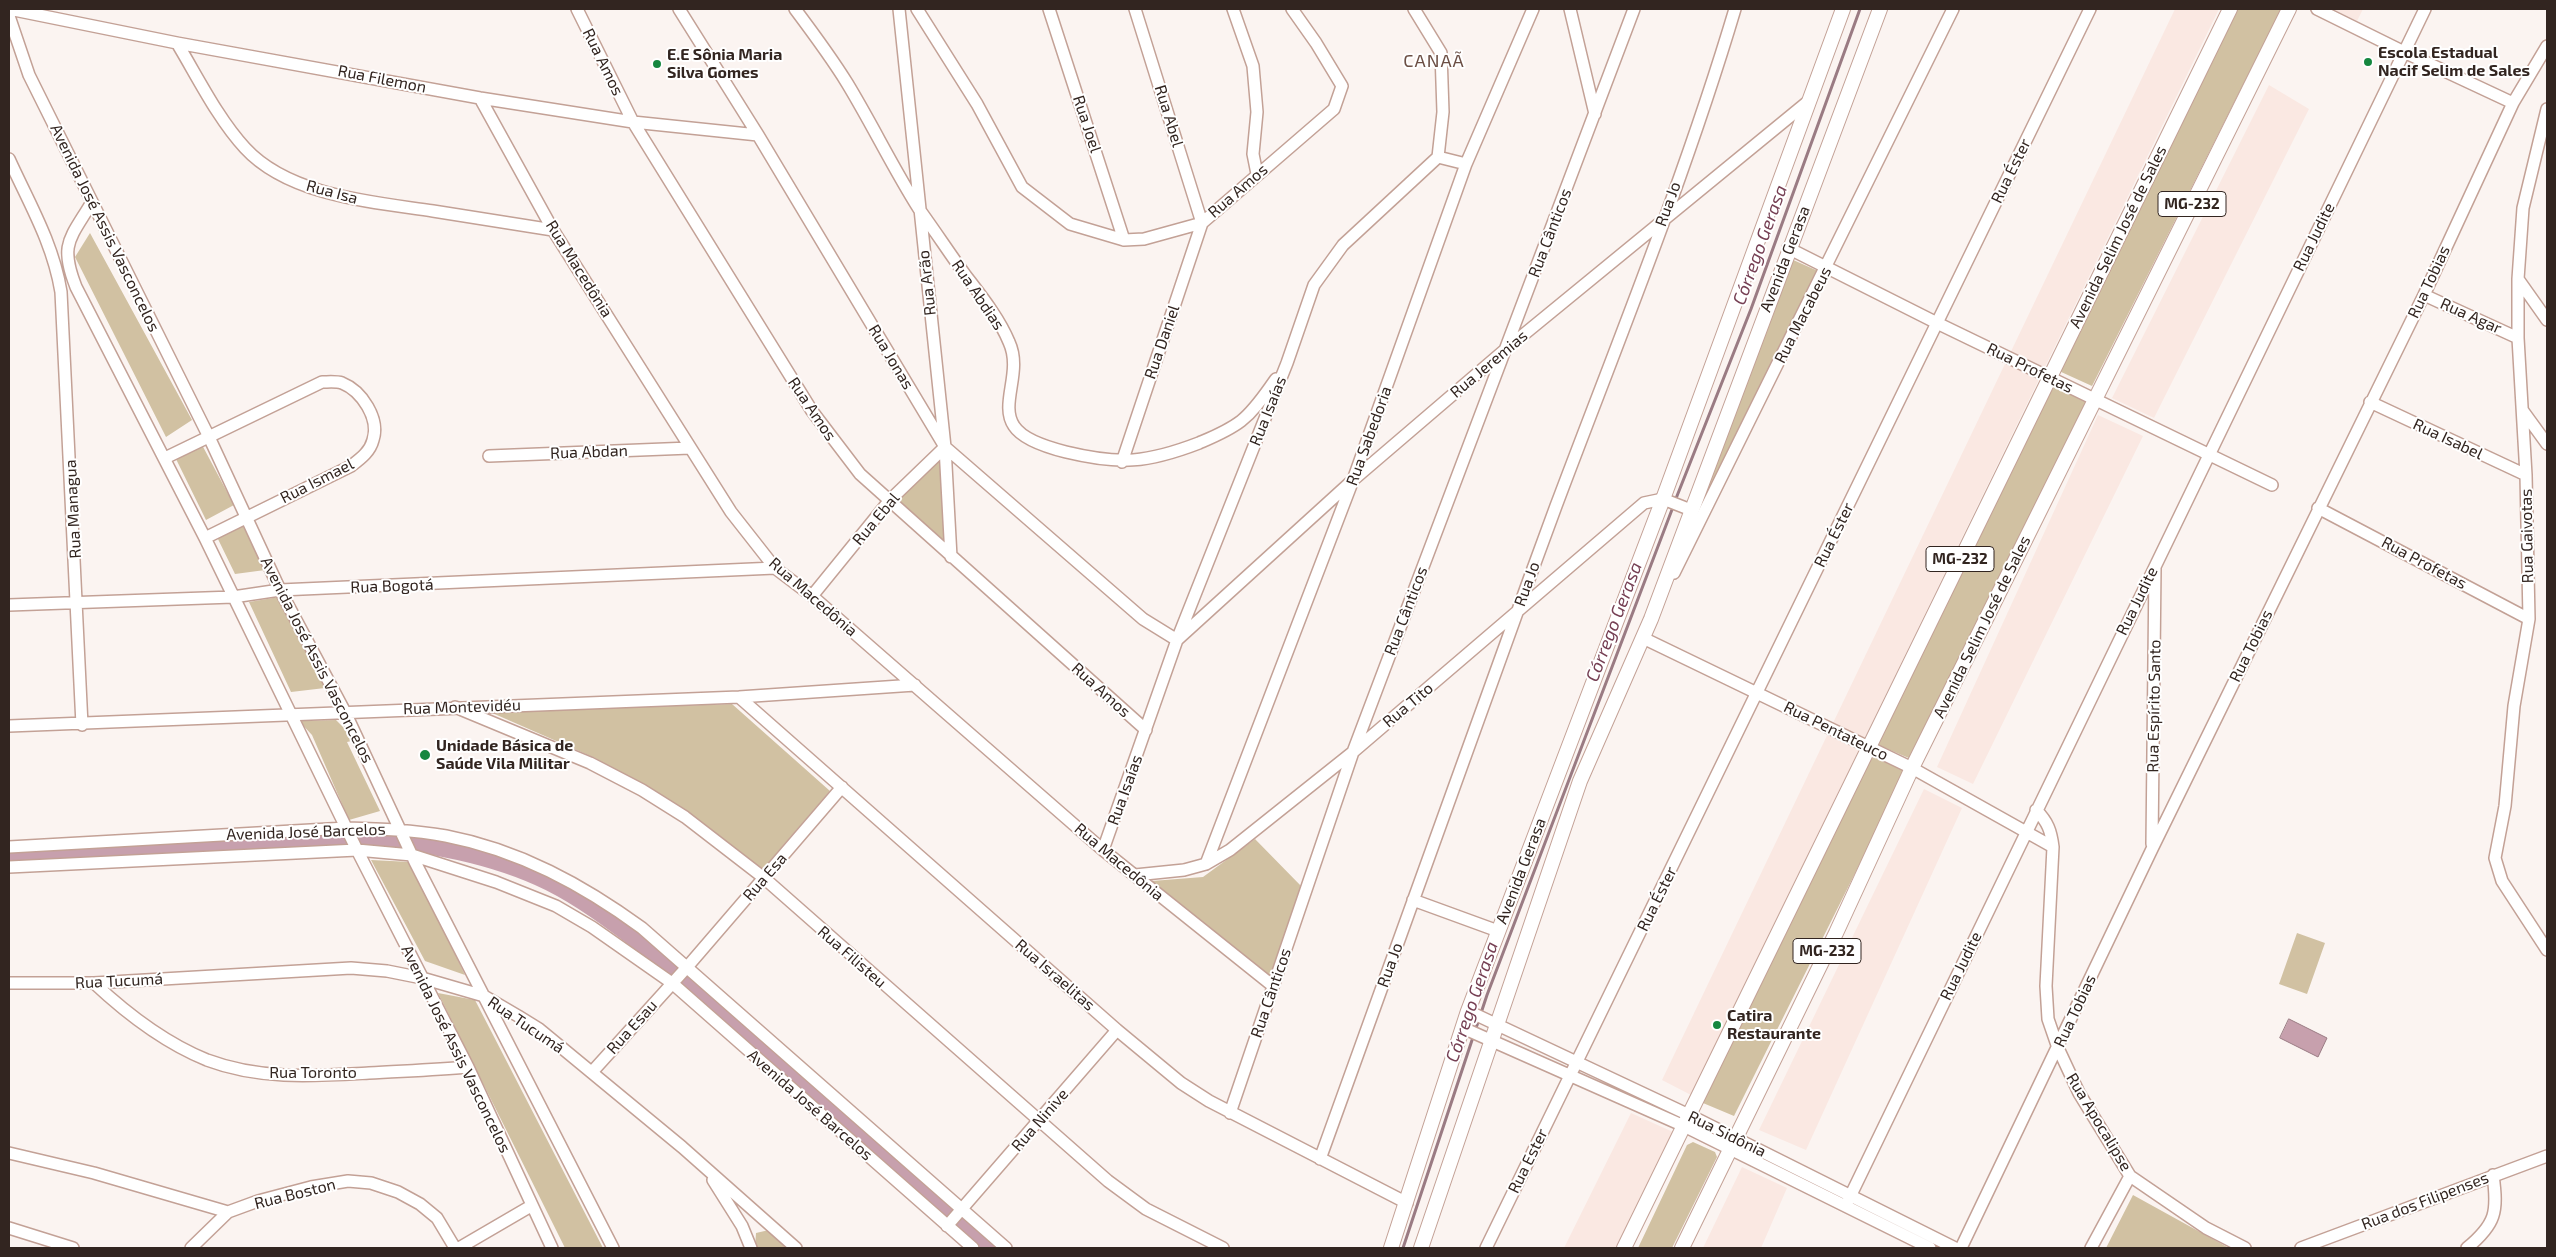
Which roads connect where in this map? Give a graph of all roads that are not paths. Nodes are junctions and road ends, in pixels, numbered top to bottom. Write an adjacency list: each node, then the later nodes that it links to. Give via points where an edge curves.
1 (9, 9): 25 (street, Rua Filemon)
2 (577, 9): 33 (street, Rua Amos)
3 (678, 9): 34 (street, Rua Jonas)
4 (796, 9): 40 (street, Rua Abdias, via 846,81)
5 (899, 9): 40 (street, Rua Arão)
6 (917, 9): 44 (street, Rua Amos, via 977,104 1022,187 1070,224)
7 (1135, 9): 41 (street, Rua Abel)
8 (1233, 9): 38 (street, via 1253,66 1257,112 1252,154)
9 (1292, 9): 38 (street, Rua Amos, via 1342,86 1334,109)
10 (1414, 9): 35 (street, via 1440,53 1442,112)
11 (1533, 9): 37 (street, Rua Sabedoria)
12 (1570, 9): 32 (street)
13 (1634, 9): 32 (street)
14 (1735, 9): 42 (street, Rua Jo)
15 (1842, 9): 29 (main road, Avenida Gerasa)
16 (1880, 9): 45 (main road, Avenida Gerasa)
17 (1953, 9): 46 (street, Rua Macabeus)
18 (2090, 9): 52 (street, Rua Éster)
19 (2230, 9): 56 (main road, Avenida Selim José de Sales / MG-232)
20 (2289, 9): 57 (main road, Avenida Selim José de Sales / MG-232)
21 (2318, 9): 27 (street)
22 (2426, 9): 27 (street, Rua Judite)
23 (1049, 10): 44 (street, Rua Joel)
24 (9, 16): 39 (street, Avenida José Assis Vasconcelos, via 29,75)
25 (177, 42): 28 (street, Rua Filemon); 43 (street, Rua Isa, via 245,148 270,168 296,182 349,198)
26 (2547, 46): 30 (street, Rua Tobias)
27 (2404, 52): 30 (street); 64 (street, Rua Judite)
28 (480, 98): 33 (street, Rua Filemon); 43 (street, Rua Macedônia)
29 (1810, 100): 42 (street, Rua Jeremias); 72 (main road, Avenida Gerasa)
30 (2513, 103): 50 (street, Rua Tobias)
31 (2547, 109): 47 (street, Rua Gaivotas, via 2523,208)
32 (1595, 114): 54 (street, Rua Cânticos)
33 (633, 122): 34 (street, Rua Filemon); 71 (street, Rua Amos, via 812,411 860,474)
34 (758, 134): 62 (street, Rua Jonas)
35 (1438, 157): 37 (street); 55 (street, Rua Isaías, via 1343,245 1314,285)
36 (9, 159): 49 (street, Rua Managua, via 48,241 57,265)
37 (1466, 164): 69 (street, Rua Sabedoria)
38 (1257, 174): 41 (street, Rua Amos)
39 (92, 202): 48 (street, Avenida José Assis Vasconcelos, via 67,250 67,265); 60 (street, Avenida José Assis Vasconcelos)
40 (918, 207): 62 (street, Rua Arão); 67 (street, Rua Abdias, via 994,314 1010,343 1015,361 1009,413 1014,426 1054,449)
41 (1202, 223): 44 (street, Rua Amos, via 1144,239); 67 (street, Rua Daniel)
42 (1661, 224): 54 (street, Rua Jeremias); 85 (street, Rua Jo)
43 (554, 230): 63 (street, Rua Macedônia)
44 (1124, 240)
45 (1788, 248): 46 (street, Rua Profetas); 74 (main road, Avenida Gerasa)
46 (1826, 268): 52 (street, Rua Profetas); 86 (street, Rua Macabeus)
47 (2518, 279): 51 (street); 53 (street, Rua Gaivotas)
48 (76, 287): 49 (street); 66 (street, Avenida José Assis Vasconcelos)
49 (61, 292): 83 (street, Rua Managua)
50 (2424, 295): 53 (street, Rua Agar); 58 (street, Rua Tobias)
51 (2547, 320)
52 (1937, 323): 56 (street, Rua Profetas); 91 (street, Rua Éster)
53 (2518, 338): 59 (street, Rua Gaivotas)
54 (1506, 349): 69 (street, Rua Jeremias); 100 (street, Rua Cânticos)
55 (1287, 363): 67 (street, Rua Abdias, via 1248,414 1220,434 1153,458); 89 (street, Rua Isaías)
56 (2049, 376): 57 (street, Rua Profetas); 99 (main road, Avenida Selim José de Sales / MG-232)
57 (2096, 399): 64 (street, Rua Profetas); 101 (main road, Avenida Selim José de Sales / MG-232)
58 (2370, 402): 68 (street, Rua Isabel); 73 (street, Rua Tobias)
59 (2522, 411): 61 (street); 68 (street, Rua Gaivotas)
60 (209, 437): 66 (street); 75 (street, Avenida José Assis Vasconcelos); 75 (street, Rua Ismael, via 322,382 341,382 367,404 374,424 374,440 365,455 351,466)
61 (2547, 444)
62 (945, 447): 71 (street, Rua Ebal); 77 (street, Rua Arão); 89 (street, Rua Jonas, via 1143,619)
63 (690, 448): 65 (street, Rua Abdan); 79 (street, Rua Macedônia, via 731,512)
64 (2208, 454): 70 (street, Rua Profetas); 78 (street, Rua Judite)
65 (489, 456)
66 (166, 458): 76 (street, Avenida José Assis Vasconcelos)
67 (1122, 462)
68 (2526, 475): 87 (street, Rua Gaivotas)
69 (1353, 480): 89 (street, Rua Jeremias); 112 (street, Rua Sabedoria)
70 (2272, 485)
71 (890, 500): 77 (street, Rua Amos); 81 (street, Rua Ebal)
72 (1666, 500): 74 (street); 85 (street, Rua Tito, via 1644,503); 117 (main road, Avenida Gerasa)
73 (2318, 508): 87 (street, Rua Profetas); 110 (street, Rua Tobias)
74 (1689, 509): 86 (main road, Avenida Gerasa)
75 (247, 516): 76 (street); 80 (street, Avenida José Assis Vasconcelos)
76 (205, 538): 82 (street, Avenida José Assis Vasconcelos)
77 (951, 557): 98 (street, Rua Amos)
78 (2156, 563): 103 (street, Rua Judite); 110 (street, Rua Espírito Santo)
79 (776, 568): 80 (street, Rua Bogotá); 81 (street, Rua Macedônia)
80 (280, 590): 82 (street, Rua Bogotá); 94 (street, Avenida José Assis Vasconcelos)
81 (812, 596): 90 (street, Rua Macedônia)
82 (233, 597): 83 (street, Rua Bogotá); 95 (street, Avenida José Assis Vasconcelos)
83 (78, 601): 84 (street, Rua Bogotá); 96 (street, Rua Managua)
84 (9, 605)
85 (1516, 613): 100 (street, Rua Tito); 116 (street, Rua Jo)
86 (1651, 619): 88 (main road, Avenida Gerasa)
87 (2529, 619): 118 (street, Rua Gaivotas, via 2514,706 2495,858 2502,881)
88 (1643, 638): 91 (street, Rua Pentateuco); 126 (main road, Avenida Gerasa, via 1580,781)
89 (1177, 640): 98 (street, Rua Isaías)
90 (915, 686): 92 (street, Rua Montevidéu); 111 (street, Rua Macedônia)
91 (1757, 692): 99 (street, Rua Pentateuco); 131 (street, Rua Éster)
92 (739, 697): 93 (street, Rua Montevidéu); 102 (street, Rua Israelitas)
93 (455, 706): 94 (street, Rua Montevidéu); 115 (street, Rua Filisteu, via 590,763 642,790 684,817)
94 (345, 712): 95 (street, Rua Montevidéu); 106 (street, Avenida José Assis Vasconcelos)
95 (291, 716): 96 (street, Rua Montevidéu); 104 (street, Avenida José Assis Vasconcelos)
96 (82, 725): 97 (street, Rua Montevidéu)
97 (9, 726)
98 (1146, 730): 111 (street, Rua Isaías)
99 (1868, 748): 101 (street, Rua Pentateuco); 136 (main road, Avenida Selim José de Sales / MG-232)
100 (1353, 752): 112 (street, Rua Tito, via 1230,850); 123 (street, Rua Cânticos)
101 (1912, 768): 105 (street, Rua Pentateuco); 138 (main road, Avenida Selim José de Sales / MG-232, via 1836,933)
102 (842, 787): 115 (street, Rua Esa); 128 (street, Rua Israelitas)
103 (2036, 810): 105 (street, Rua Judite); 109 (street, Rua Apocalipse, via 2051,829)
104 (348, 831): 106 (street, Avenida José Barcelos); 107 (street, Avenida José Barcelos); 108 (street, Avenida José Assis Vasconcelos)
105 (2026, 831): 109 (street); 145 (street, Rua Judite)
106 (407, 842): 108 (street, Avenida José Barcelos); 119 (street, Avenida José Barcelos, via 556,906); 119 (street, Avenida José Barcelos, via 446,836 545,869 613,907); 124 (street, Avenida José Assis Vasconcelos)
107 (9, 846)
108 (356, 848): 113 (street, Avenida José Barcelos); 120 (street, Avenida José Assis Vasconcelos)
109 (2053, 848): 130 (street, Rua Apocalipse, via 2046,986 2048,1019)
110 (2152, 849): 130 (street, Rua Tobias)
111 (1104, 850): 114 (street, Rua Macedônia)
112 (1206, 864): 114 (street, Rua Tito, via 1184,870)
113 (9, 867)
114 (1135, 875): 123 (street, Rua Macedônia)
115 (764, 878): 119 (street, Rua Esa); 137 (street, Rua Filisteu)
116 (1413, 900): 117 (street); 141 (street, Rua Jo)
117 (1498, 931): 125 (main road, Avenida Gerasa)
118 (2547, 950)
119 (679, 974): 133 (street, Rua Esau); 150 (street, Avenida José Barcelos); 150 (street, Avenida José Barcelos)
120 (422, 978): 122 (street, Rua Tucumá, via 351,968); 124 (street, Rua Tucumá); 132 (street, Avenida José Assis Vasconcelos)
121 (9, 983): 122 (street, Rua Tucumá)
122 (94, 983): 132 (street, Rua Toronto, via 142,1023 179,1046 207,1060 246,1071 308,1076)
123 (1273, 986): 135 (street, Rua Cânticos)
124 (484, 996): 133 (street, Rua Tucumá, via 539,1029); 158 (street, Avenida José Assis Vasconcelos)
125 (1473, 1013): 126 (street, Rua Sidônia); 127 (main road, Avenida Gerasa)
126 (1494, 1022): 129 (main road, Avenida Gerasa); 131 (street, Rua Sidônia)
127 (1466, 1029): 129 (street, Rua Sidônia); 146 (main road, Avenida Gerasa)
128 (1117, 1030): 135 (street, Rua Israelitas, via 1182,1083); 137 (street, Rua Ninive)
129 (1489, 1038): 134 (street, Rua Sidônia); 165 (main road, Avenida Gerasa)
130 (2058, 1048): 144 (street, Rua Apocalipse, via 2079,1093); 171 (street, Rua Tobias)
131 (1578, 1061): 134 (street, Rua Éster); 136 (street, Rua Sidônia)
132 (468, 1067): 147 (street, Avenida José Assis Vasconcelos)
133 (592, 1072): 142 (street, Rua Tucumá)
134 (1571, 1074): 136 (street, Rua Sidônia); 166 (street, Rua Ester)
135 (1230, 1113): 141 (street, Rua Israelitas)
136 (1687, 1121): 138 (street, Rua Sidônia); 167 (main road, Avenida Selim José de Sales / MG-232)
137 (1039, 1122): 150 (street, Rua Ninive); 163 (street, Rua Filisteu, via 1146,1209)
138 (1732, 1144): 145 (street, Rua Sidônia); 168 (main road, Avenida Selim José de Sales / MG-232)
139 (9, 1153): 148 (street, via 94,1172)
140 (2547, 1156): 143 (street, Rua dos Filipenses)
141 (1320, 1159): 146 (street, Rua Israelitas)
142 (706, 1169): 149 (street, Rua Tucumá); 151 (street)
143 (2493, 1175): 153 (street, Rua dos Filipenses); 174 (street, via 2494,1220)
144 (2130, 1176): 172 (street); 173 (street, Rua Apocalipse, via 2206,1228)
145 (1848, 1200): 169 (street, Rua Sidônia); 170 (street, Rua Sidônia)
146 (1407, 1203): 164 (main road, Avenida Gerasa)
147 (532, 1206): 156 (street); 157 (street, Avenida José Assis Vasconcelos)
148 (228, 1212): 155 (street, Rua Boston); 156 (street, Rua Boston, via 311,1187 348,1181 371,1184 398,1192 420,1204 437,1218)
149 (759, 1217): 151 (street); 160 (street, Rua Tucumá)
150 (955, 1218): 161 (street, Avenida José Barcelos); 162 (street, Avenida José Barcelos)
151 (742, 1226): 159 (street)
152 (9, 1228): 154 (street)
153 (2302, 1247)
154 (73, 1248)
155 (191, 1248)
156 (457, 1248)
157 (552, 1248)
158 (613, 1248)
159 (751, 1248)
160 (796, 1248)
161 (973, 1248)
162 (1006, 1248)
163 (1223, 1248)
164 (1391, 1248)
165 (1421, 1248)
166 (1486, 1248)
167 (1624, 1248)
168 (1682, 1248)
169 (1930, 1248)
170 (1955, 1248)
171 (1961, 1248)
172 (2092, 1248)
173 (2245, 1248)
174 (2468, 1248)

